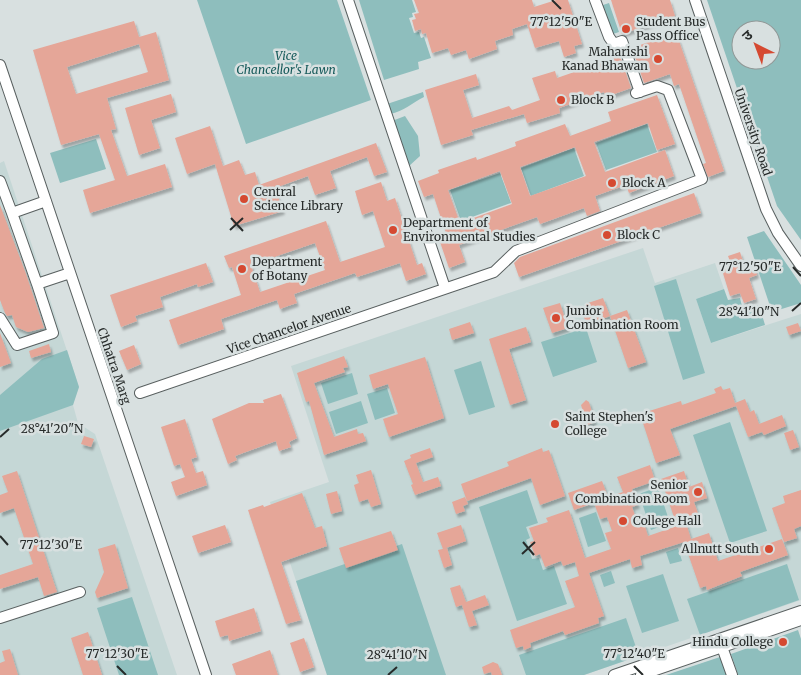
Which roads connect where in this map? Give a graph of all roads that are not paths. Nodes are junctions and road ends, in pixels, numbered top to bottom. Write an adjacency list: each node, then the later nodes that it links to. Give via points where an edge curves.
1 (348, 0): 12 (street)
2 (595, 0): 12 (street, Vice Chancelor Avenue, via 609,37 614,44 622,41 638,92 658,86 668,90 702,179 516,251 494,272)
3 (695, 0): 9 (street, University Road, via 766,209 778,234)
4 (0, 64): 5 (street, Chhatra Marg)
5 (3, 79): 7 (street, Chhatra Marg)
6 (0, 181): 8 (street)
7 (46, 201): 8 (street); 10 (street, Chhatra Marg)
8 (12, 213): 11 (street)
9 (801, 266)
10 (70, 273): 11 (street); 19 (street, Chhatra Marg)
11 (38, 284): 13 (street, via 53,333 17,345)
12 (445, 288): 14 (street, Vice Chancelor Avenue)
13 (0, 318)
14 (140, 393)
15 (80, 592): 16 (street)
16 (0, 618)
17 (800, 620): 18 (street); 20 (street)
18 (722, 647): 21 (street); 22 (street)
19 (203, 674)
20 (614, 675)
21 (641, 675)
22 (732, 675)

